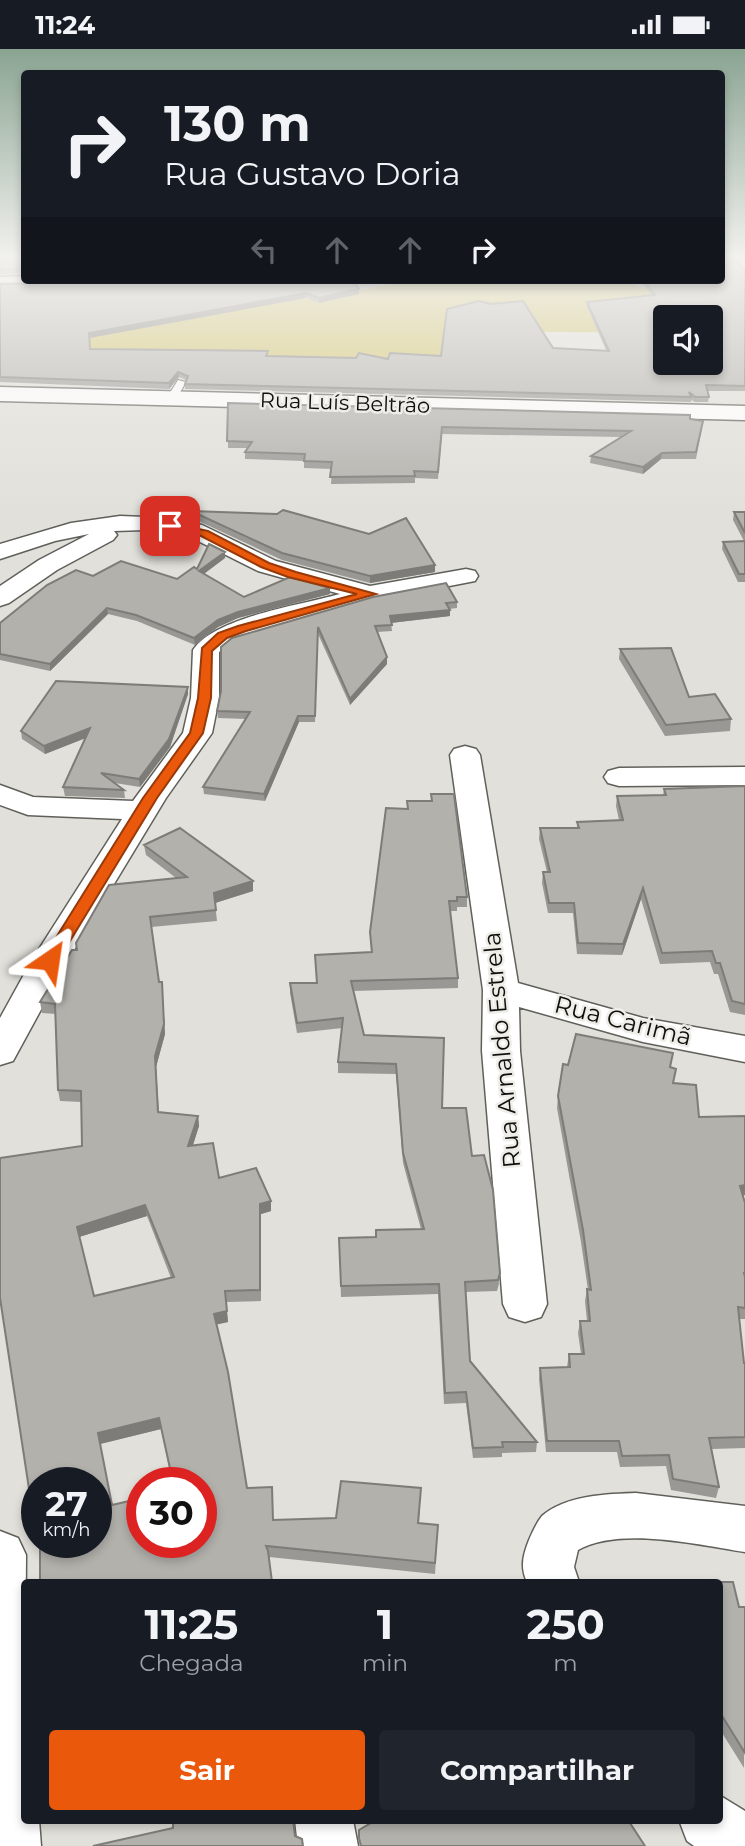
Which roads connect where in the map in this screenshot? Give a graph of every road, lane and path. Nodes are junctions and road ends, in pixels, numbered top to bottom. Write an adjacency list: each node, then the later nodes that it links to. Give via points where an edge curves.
1 (0, 394): 2 (main road, Rua Luís Beltrão, via 176,391)
2 (737, 418)
3 (127, 523): 4 (street, via 88,526); 6 (street, via 191,529 292,575); 7 (street, via 48,565)
4 (0, 552)
5 (466, 576): 6 (street)
6 (370, 594): 12 (street, via 242,628 222,636 206,650 205,698 197,733)
7 (0, 598)
8 (465, 755): 13 (street, Rua Arnaldo Estrela)
9 (745, 776): 10 (street)
10 (620, 777)
11 (0, 794): 12 (street, via 28,806)
12 (142, 811): 15 (street, via 50,960)
13 (501, 990): 14 (street, Rua Carimã, via 643,1030); 16 (street, Rua Arnaldo Estrela, via 501,1051)
14 (745, 1049)
15 (0, 1052)
16 (525, 1304)
17 (745, 1529): 19 (street, via 622,1514 591,1518 569,1527 552,1542 547,1570)
18 (0, 1555): 22 (street)
19 (552, 1579)
20 (325, 1824): 23 (street)
21 (714, 1824): 24 (street)
22 (11, 1846)
23 (328, 1846)
24 (744, 1846)

